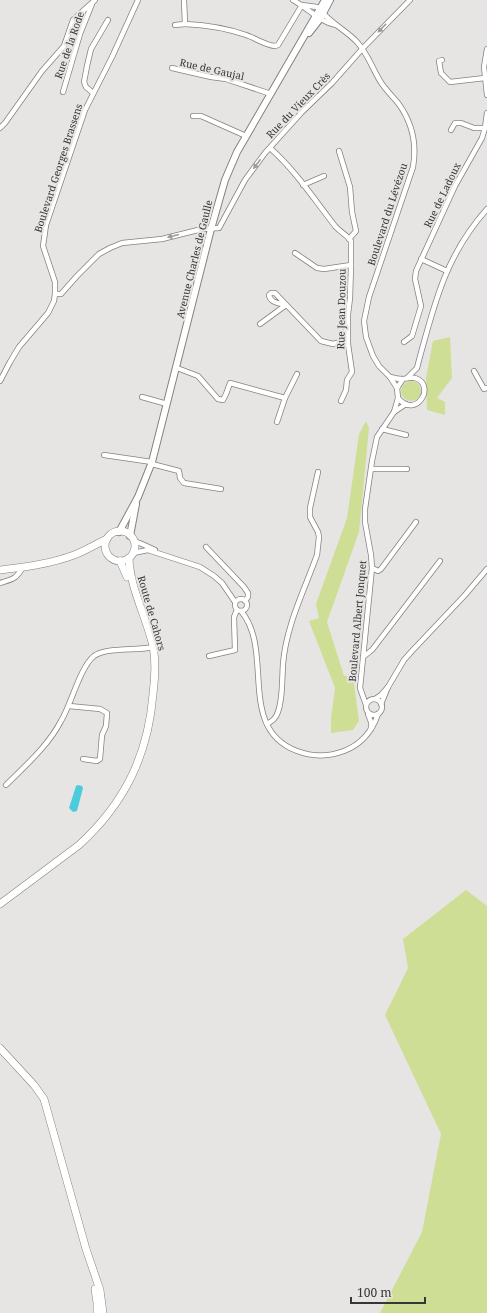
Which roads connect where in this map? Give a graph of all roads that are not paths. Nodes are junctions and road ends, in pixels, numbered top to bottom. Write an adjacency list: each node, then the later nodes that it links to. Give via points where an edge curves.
1 (138, 0): 20 (street, Boulevard Georges Brassens)
2 (184, 0): 11 (street)
3 (294, 0): 8 (street)
4 (330, 0): 9 (main road, Avenue Charles de Gaulle)
5 (410, 0): 14 (street, Rue du Vieux Crès, one-way to 14)
6 (324, 1): 9 (main road, Avenue Charles de Gaulle)
7 (93, 2): 19 (street, Rue de la Rode, via 80,34); 25 (street, via 73,20 64,46)
8 (302, 5): 9 (street, Boulevard du Lévézou); 9 (street, via 317,7); 11 (street, via 275,46 231,30)
9 (319, 14): 13 (main road, Avenue Charles de Gaulle); 13 (main road, Avenue Charles de Gaulle, via 316,25); 14 (street, Boulevard du Lévézou, via 345,31)
10 (108, 20): 20 (street, via 91,49 87,66 84,82)
11 (185, 24): 12 (street)
12 (175, 25)
13 (303, 40): 21 (main road, Avenue Charles de Gaulle)
14 (362, 48): 29 (street, Rue du Vieux Crès); 48 (street, Boulevard du Lévézou, via 383,86 409,122 415,152 413,167 365,312 368,344 379,366)
15 (487, 49): 18 (street)
16 (442, 60): 18 (street, via 439,61 441,72 450,82)
17 (172, 68): 21 (street, Rue de Gaujal, via 226,79)
18 (485, 78): 22 (street)
19 (63, 92)
20 (93, 93): 40 (street, Boulevard Georges Brassens, via 82,116 46,225 44,246 54,278)
21 (271, 94): 28 (main road, Avenue Charles de Gaulle)
22 (487, 95)
23 (487, 112): 26 (street, Rue de Ladoux)
24 (193, 116): 28 (street, via 200,116)
25 (0, 128)
26 (485, 128): 27 (street, via 455,123); 37 (street, Rue de Ladoux)
27 (451, 130)
28 (246, 136): 34 (main road, Avenue Charles de Gaulle, via 224,180)
29 (270, 148): 32 (street); 34 (street, Rue du Vieux Crès, one-way to 34, via 245,180 219,228)
30 (339, 151): 35 (street, Rue Jean Douzou, via 350,187 356,231)
31 (324, 176): 32 (street)
32 (303, 185): 35 (street)
33 (487, 209): 39 (street, via 465,237)
34 (211, 229): 40 (street, one-way to 40, via 162,239 122,243 100,254 65,291); 44 (main road, Avenue Charles de Gaulle)
35 (349, 239): 38 (street, Rue Jean Douzou)
36 (295, 253): 38 (street, via 317,268)
37 (421, 259): 39 (street); 43 (street, Rue de Ladoux, via 415,279 420,297 420,312 412,336)
38 (351, 265): 41 (street, Rue Jean Douzou)
39 (447, 271): 45 (street, via 435,302)
40 (55, 294): 51 (street, Boulevard Georges Brassens, via 48,313 19,347)
41 (348, 314): 42 (street, via 344,338 342,342 333,344 317,338 286,305); 57 (street, Rue Jean Douzou, via 348,344 352,372)
42 (260, 324)
43 (404, 342)
44 (177, 368): 55 (street, via 198,376 218,399 223,400 230,383); 58 (main road, Avenue Charles de Gaulle)
45 (417, 368): 49 (street); 50 (street)
46 (474, 372): 53 (street, via 484,389)
47 (297, 374): 55 (street)
48 (390, 377): 49 (street); 52 (street, Boulevard du Lévézou)
49 (405, 379): 50 (street); 52 (street)
50 (419, 380): 59 (street, via 424,390 423,398 418,403)
51 (0, 381)
52 (397, 388): 56 (street)
53 (487, 388)
54 (142, 397): 58 (street)
55 (285, 398): 61 (street)
56 (398, 398): 59 (street); 60 (street, Boulevard Albert Jonquet)
57 (341, 402)
58 (167, 404): 65 (main road, Avenue Charles de Gaulle)
59 (406, 404): 60 (street, Boulevard Albert Jonquet)
60 (394, 412): 62 (street, Boulevard Albert Jonquet)
61 (277, 422)
62 (382, 429): 63 (street); 66 (street, Boulevard Albert Jonquet, via 377,437)
63 (406, 435)
64 (104, 455): 65 (street)
65 (152, 463): 69 (street, via 179,471 184,483); 70 (main road, Avenue Charles de Gaulle)
66 (370, 469): 67 (street); 83 (street, Boulevard Albert Jonquet, via 365,522)
67 (407, 469)
68 (318, 472): 101 (street, via 310,517 318,532 318,550 287,639 278,712)
69 (221, 489)
70 (138, 497): 72 (main road); 73 (main road)
71 (416, 522): 83 (street, via 381,569 378,571)
72 (119, 532): 73 (main road); 74 (main road, via 113,533)
73 (132, 538): 78 (main road, via 135,547); 79 (street)
74 (107, 539): 76 (main road); 77 (main road)
75 (206, 547): 88 (street, via 244,587 248,593)
76 (85, 550): 77 (main road); 82 (main road, via 64,558)
77 (106, 550): 80 (main road, via 111,558)
78 (131, 555): 79 (street, via 148,550); 80 (main road); 90 (main road, Route de Cahors, via 131,579 148,628)
79 (167, 556): 87 (street, via 206,571 218,579)
80 (120, 561): 90 (main road, Route de Cahors)
81 (440, 561): 92 (street, via 372,650)
82 (23, 567): 85 (main road); 86 (street, via 14,579)
83 (372, 568): 92 (street, Boulevard Albert Jonquet)
84 (487, 569): 93 (street, via 404,660)
85 (0, 570)
86 (0, 583)
87 (237, 600): 88 (street); 89 (street, via 235,607)
88 (245, 601): 89 (street, via 247,604)
89 (241, 610): 91 (street, via 234,617 235,650); 101 (street, via 256,648 260,701)
90 (151, 648): 98 (street, via 108,651 94,656 86,664); 105 (main road, Route de Cahors, via 154,675 153,703 139,762 127,786 109,814 79,846)
91 (209, 656)
92 (363, 657): 94 (street, Boulevard Albert Jonquet, via 360,688)
93 (388, 687): 95 (street); 96 (street)
94 (362, 694): 95 (street, Boulevard Albert Jonquet); 97 (street, Boulevard Albert Jonquet)
95 (373, 699): 96 (street); 97 (street)
96 (381, 704): 100 (street, via 382,708)
97 (366, 705): 99 (street)
98 (69, 706): 103 (street, via 100,709 108,713 102,735 100,759); 104 (street, via 50,740)
99 (368, 714): 100 (street); 102 (street, via 371,722)
100 (378, 714): 102 (street)
101 (267, 724): 102 (street, via 283,743 294,750 316,756 350,748)
102 (370, 732)
103 (83, 759)
104 (6, 785)
105 (0, 904)
106 (0, 1048): 107 (main road, via 44,1099)
107 (86, 1249): 108 (main road); 109 (main road, via 100,1290)
108 (98, 1313)
109 (103, 1313)

